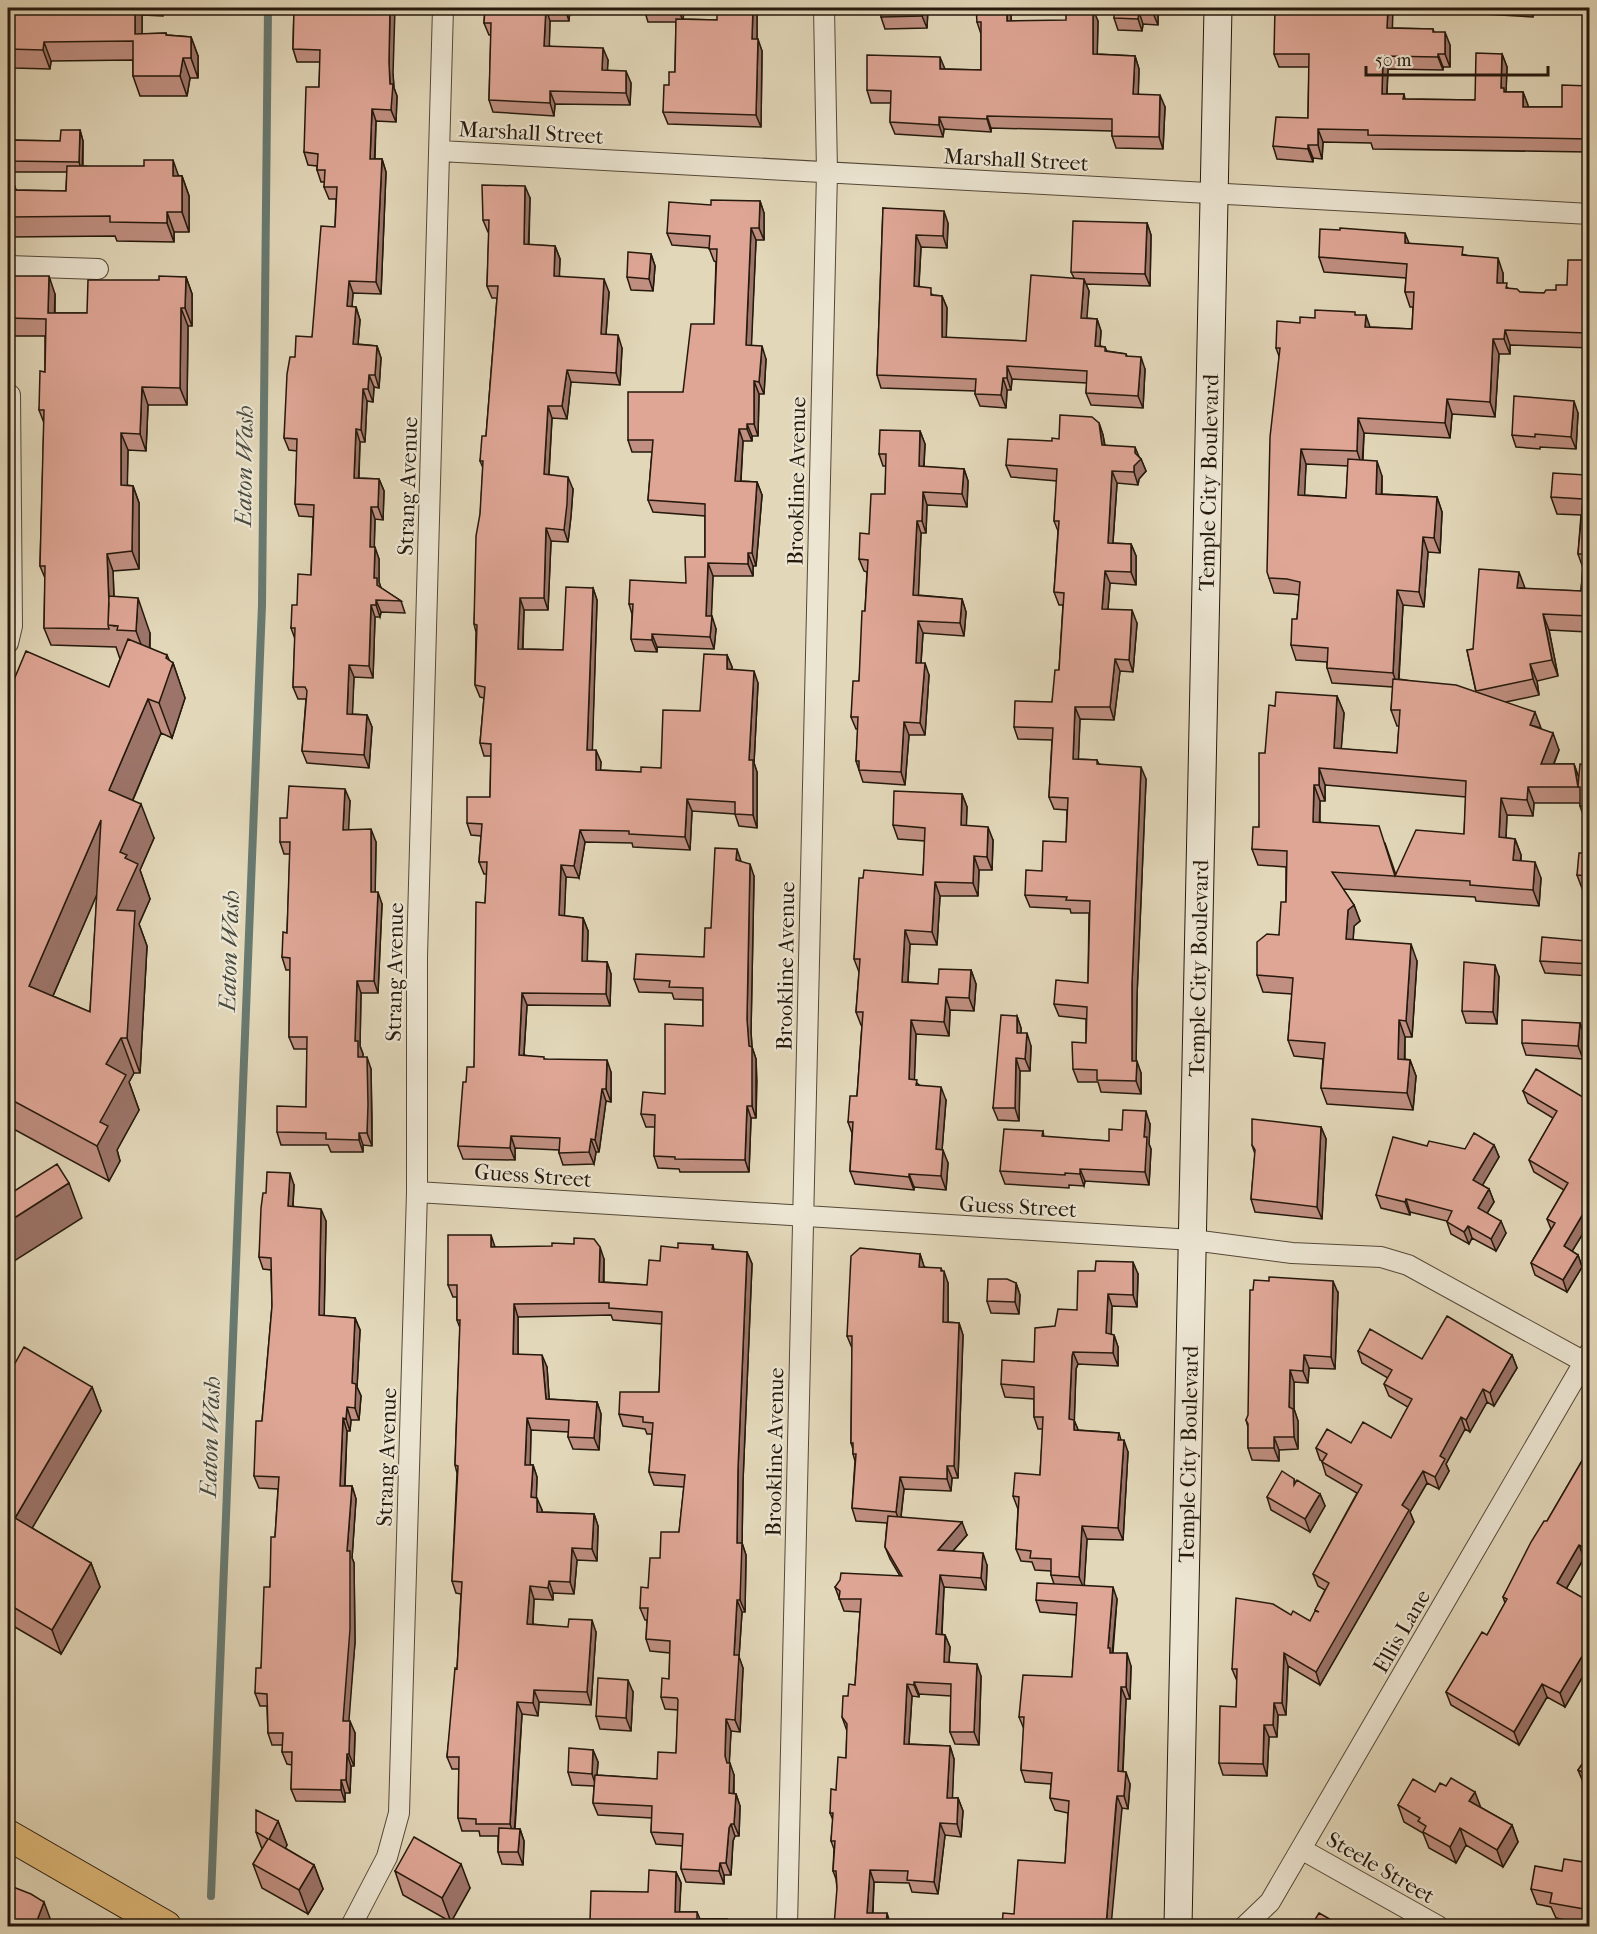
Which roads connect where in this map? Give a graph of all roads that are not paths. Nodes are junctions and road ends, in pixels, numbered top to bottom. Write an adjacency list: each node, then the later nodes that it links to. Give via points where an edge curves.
1 (443, 8): 4 (street, Strang Avenue)
2 (824, 8): 5 (street, Brookline Avenue)
3 (1218, 8): 6 (main road, Temple City Boulevard)
4 (440, 151): 5 (street, Marshall Street); 12 (street, Strang Avenue, via 417,957)
5 (827, 172): 6 (street, Marshall Street); 13 (street, Brookline Avenue)
6 (1213, 194): 7 (street, Marshall Street); 14 (main road, Temple City Boulevard)
7 (1590, 214)
8 (8, 266): 9 (street)
9 (98, 268)
10 (10, 395): 11 (street, via 12,626)
11 (8, 643)
12 (417, 1192): 13 (street, Guess Street); 19 (street, Strang Avenue, via 399,1813 387,1857)
13 (804, 1217): 14 (street, Guess Street); 20 (street, Brookline Avenue)
14 (1192, 1240): 15 (street, Guess Street, via 1292,1253 1381,1257 1408,1265); 21 (main road, Temple City Boulevard)
15 (1588, 1359): 17 (street, Ellis Lane)
16 (8, 1834): 18 (main road)
17 (1301, 1849): 22 (street, Ellis Lane, via 1270,1902); 23 (street, Steele Street)
18 (166, 1926)
19 (351, 1926)
20 (787, 1926)
21 (1178, 1926)
22 (1245, 1926)
23 (1438, 1926)

